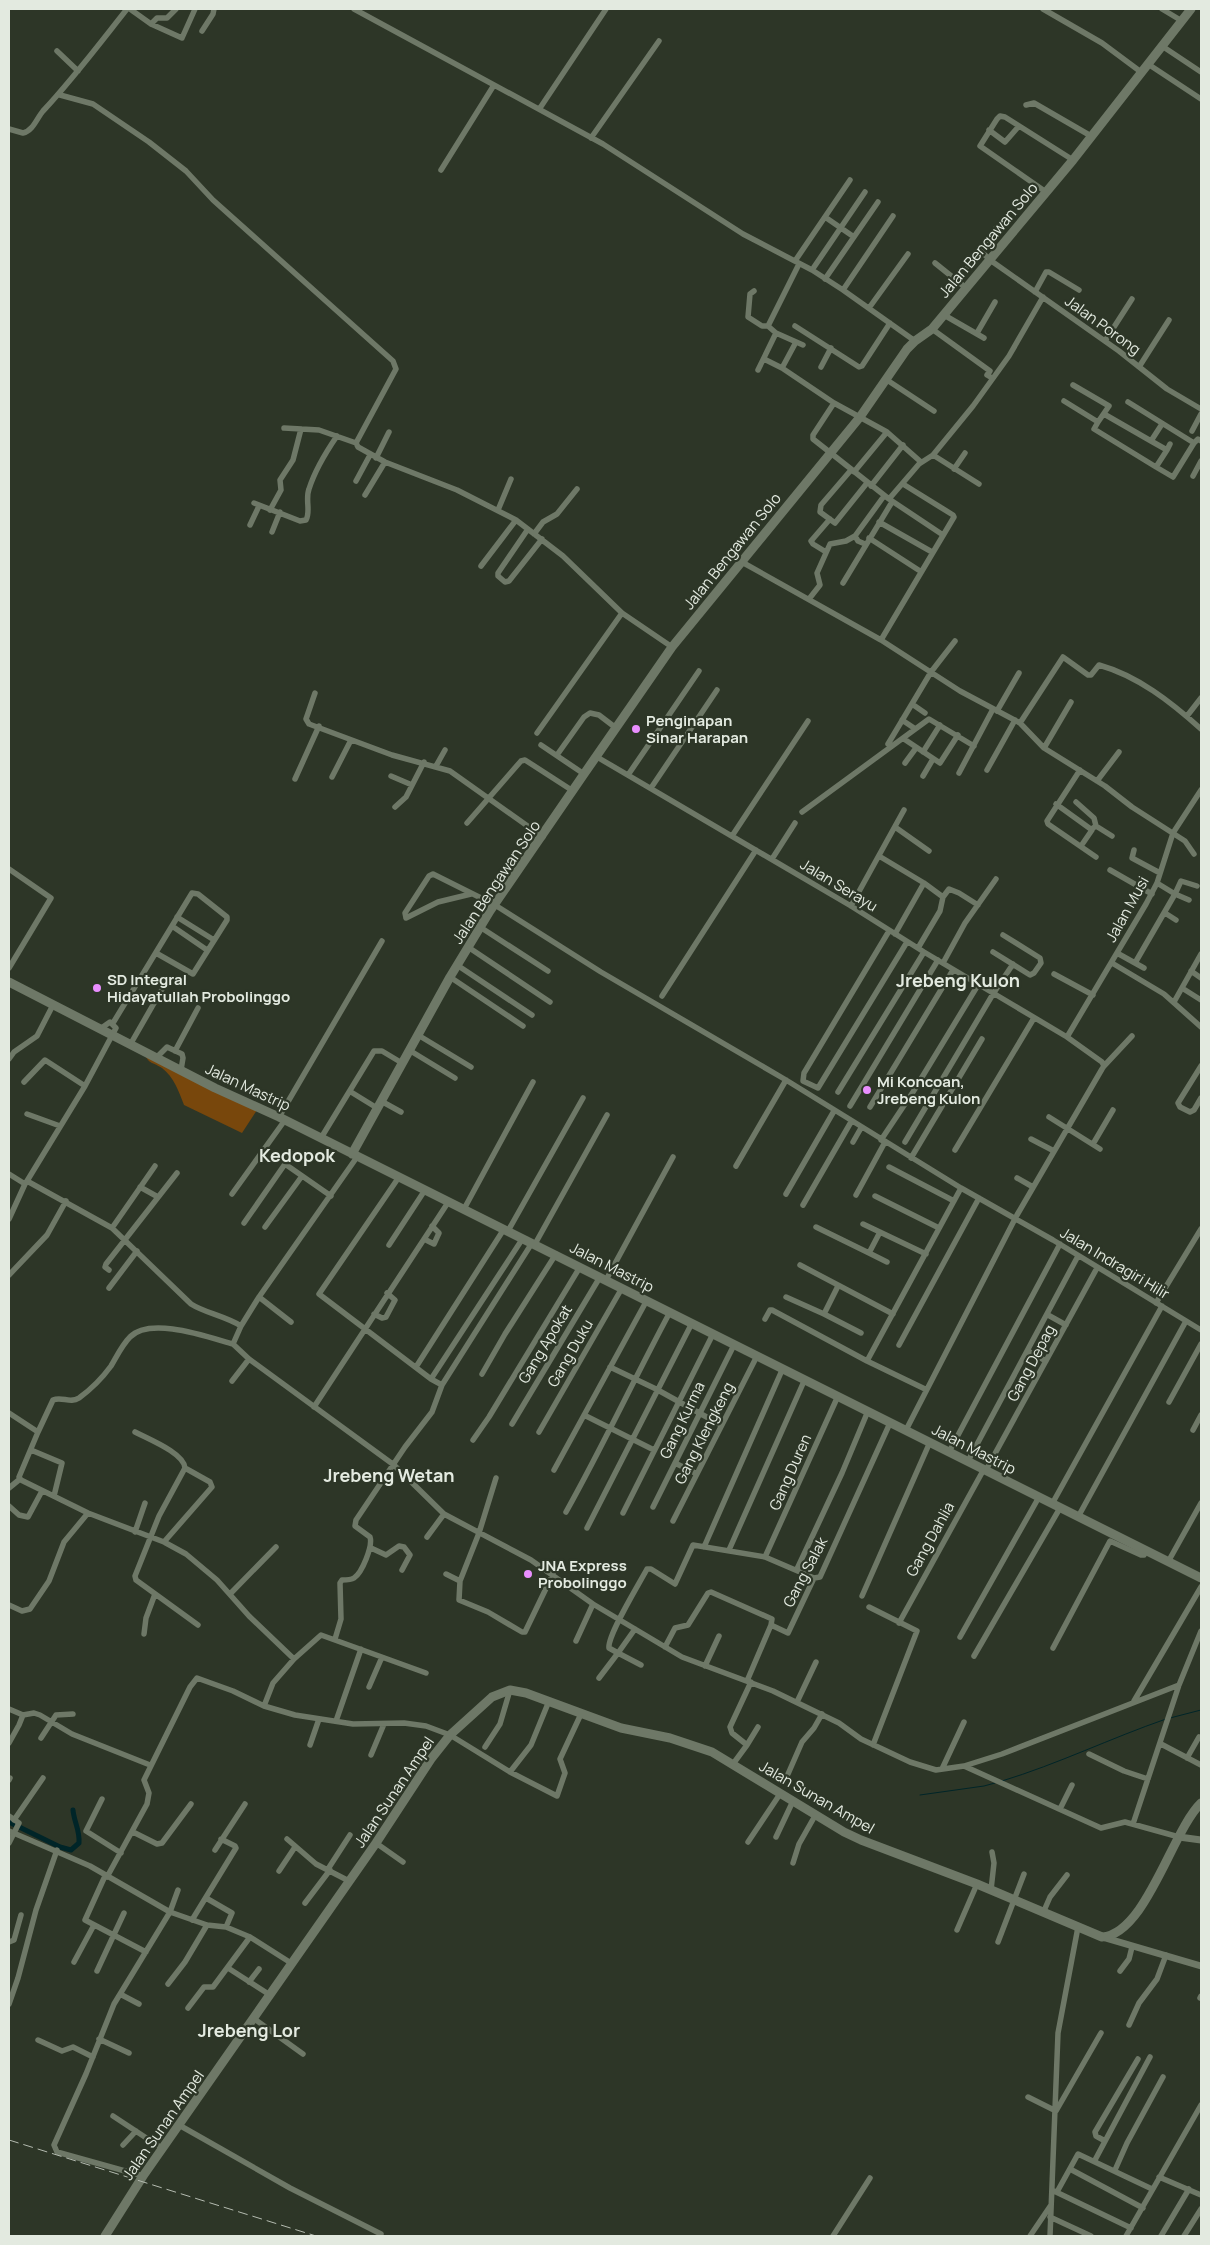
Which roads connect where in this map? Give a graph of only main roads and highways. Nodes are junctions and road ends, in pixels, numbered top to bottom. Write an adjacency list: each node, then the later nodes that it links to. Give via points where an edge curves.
1 (1191, 9): 3 (main road, Jalan Bengawan Solo, via 990,260 932,329 915,341 860,417 672,647 480,927 409,1050)
2 (9, 982): 3 (main road, Jalan Mastrip)
3 (355, 1156): 4 (main road, Jalan Mastrip, via 985,1469 1113,1538)
4 (1200, 1575)
5 (1201, 1803): 6 (main road, Jalan Sunan Ampel, via 1193,1811 1149,1894 1120,1930 1102,1937 978,1884 861,1840 780,1794 740,1755 712,1752 621,1728 526,1693 510,1690 492,1697 450,1735 425,1767 376,1843 143,2176)
6 (106, 2236)

